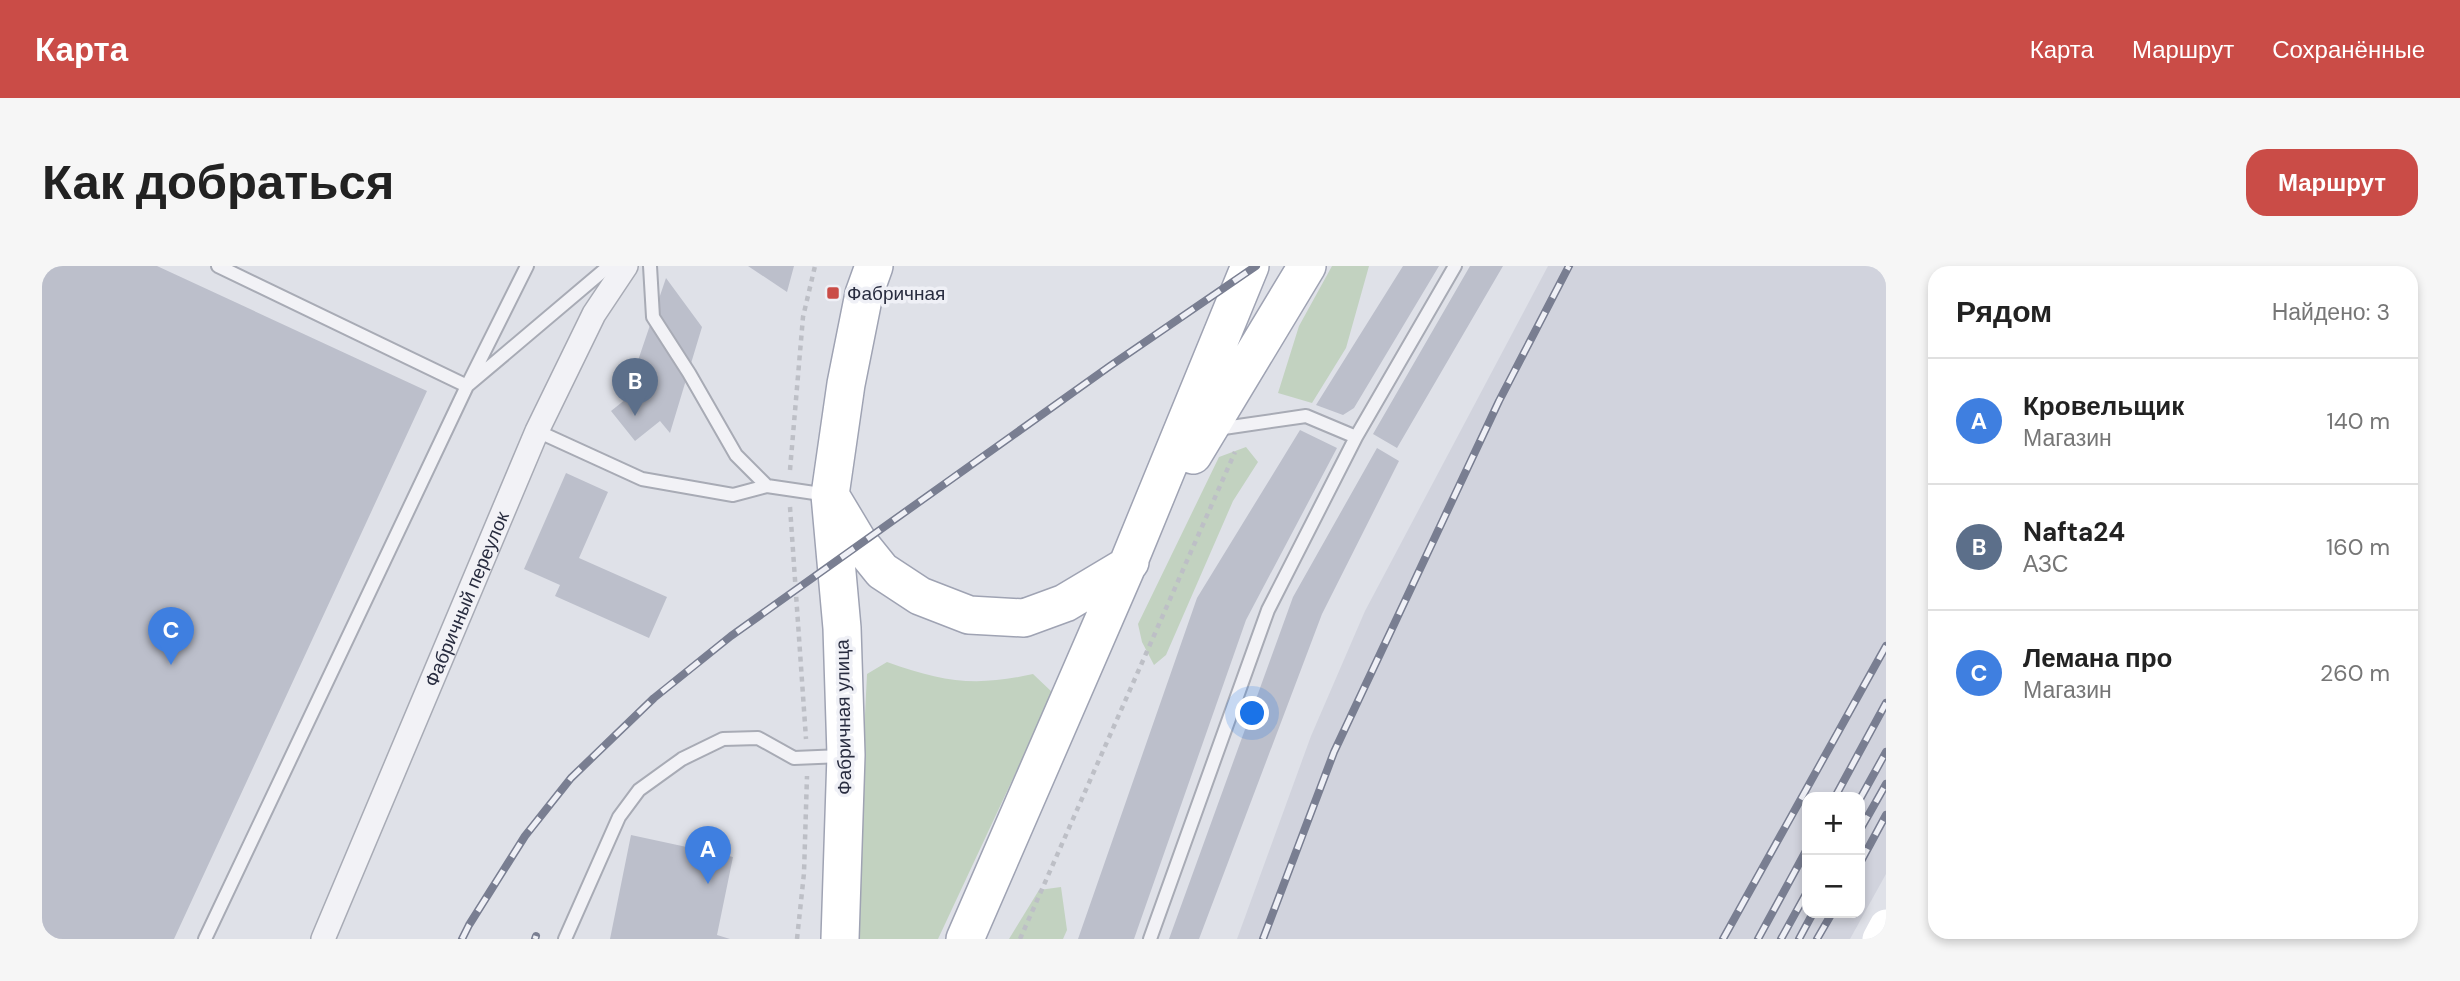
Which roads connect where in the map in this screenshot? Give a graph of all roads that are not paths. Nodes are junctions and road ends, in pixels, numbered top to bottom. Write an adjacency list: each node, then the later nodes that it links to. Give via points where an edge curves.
1 (218, 266): 10 (lane)
2 (527, 266): 10 (lane)
3 (609, 266): 10 (lane)
4 (626, 266): 11 (street, Фабричный переулок, via 594,314)
5 (650, 266): 14 (lane, via 653,317 736,454)
6 (874, 266): 15 (main road, Фабричная улица, via 846,384)
7 (1307, 266): 12 (main road)
8 (1455, 266): 13 (lane)
9 (1240, 272): 16 (main road, via 1225,327)
10 (467, 386): 19 (lane)
11 (537, 431): 14 (lane, via 642,479 733,495); 20 (street, Фабричный переулок)
12 (1207, 431): 13 (lane, via 1306,416); 16 (main road)
13 (1356, 437): 24 (lane, via 1268,610)
14 (767, 486): 15 (lane)
15 (830, 495): 16 (main road, via 856,540 882,571 920,596 969,615 1024,618 1065,603); 17 (main road, Фабричная улица, via 842,628)
16 (1127, 566): 23 (main road)
17 (846, 755): 21 (lane, via 794,758 758,738 723,739 682,759 639,790 619,817); 22 (main road, Фабричная улица)
18 (1886, 926): 25 (street)
19 (205, 939)
20 (323, 939)
21 (565, 939)
22 (840, 939)
23 (965, 939)
24 (1150, 939)
25 (1879, 939)

